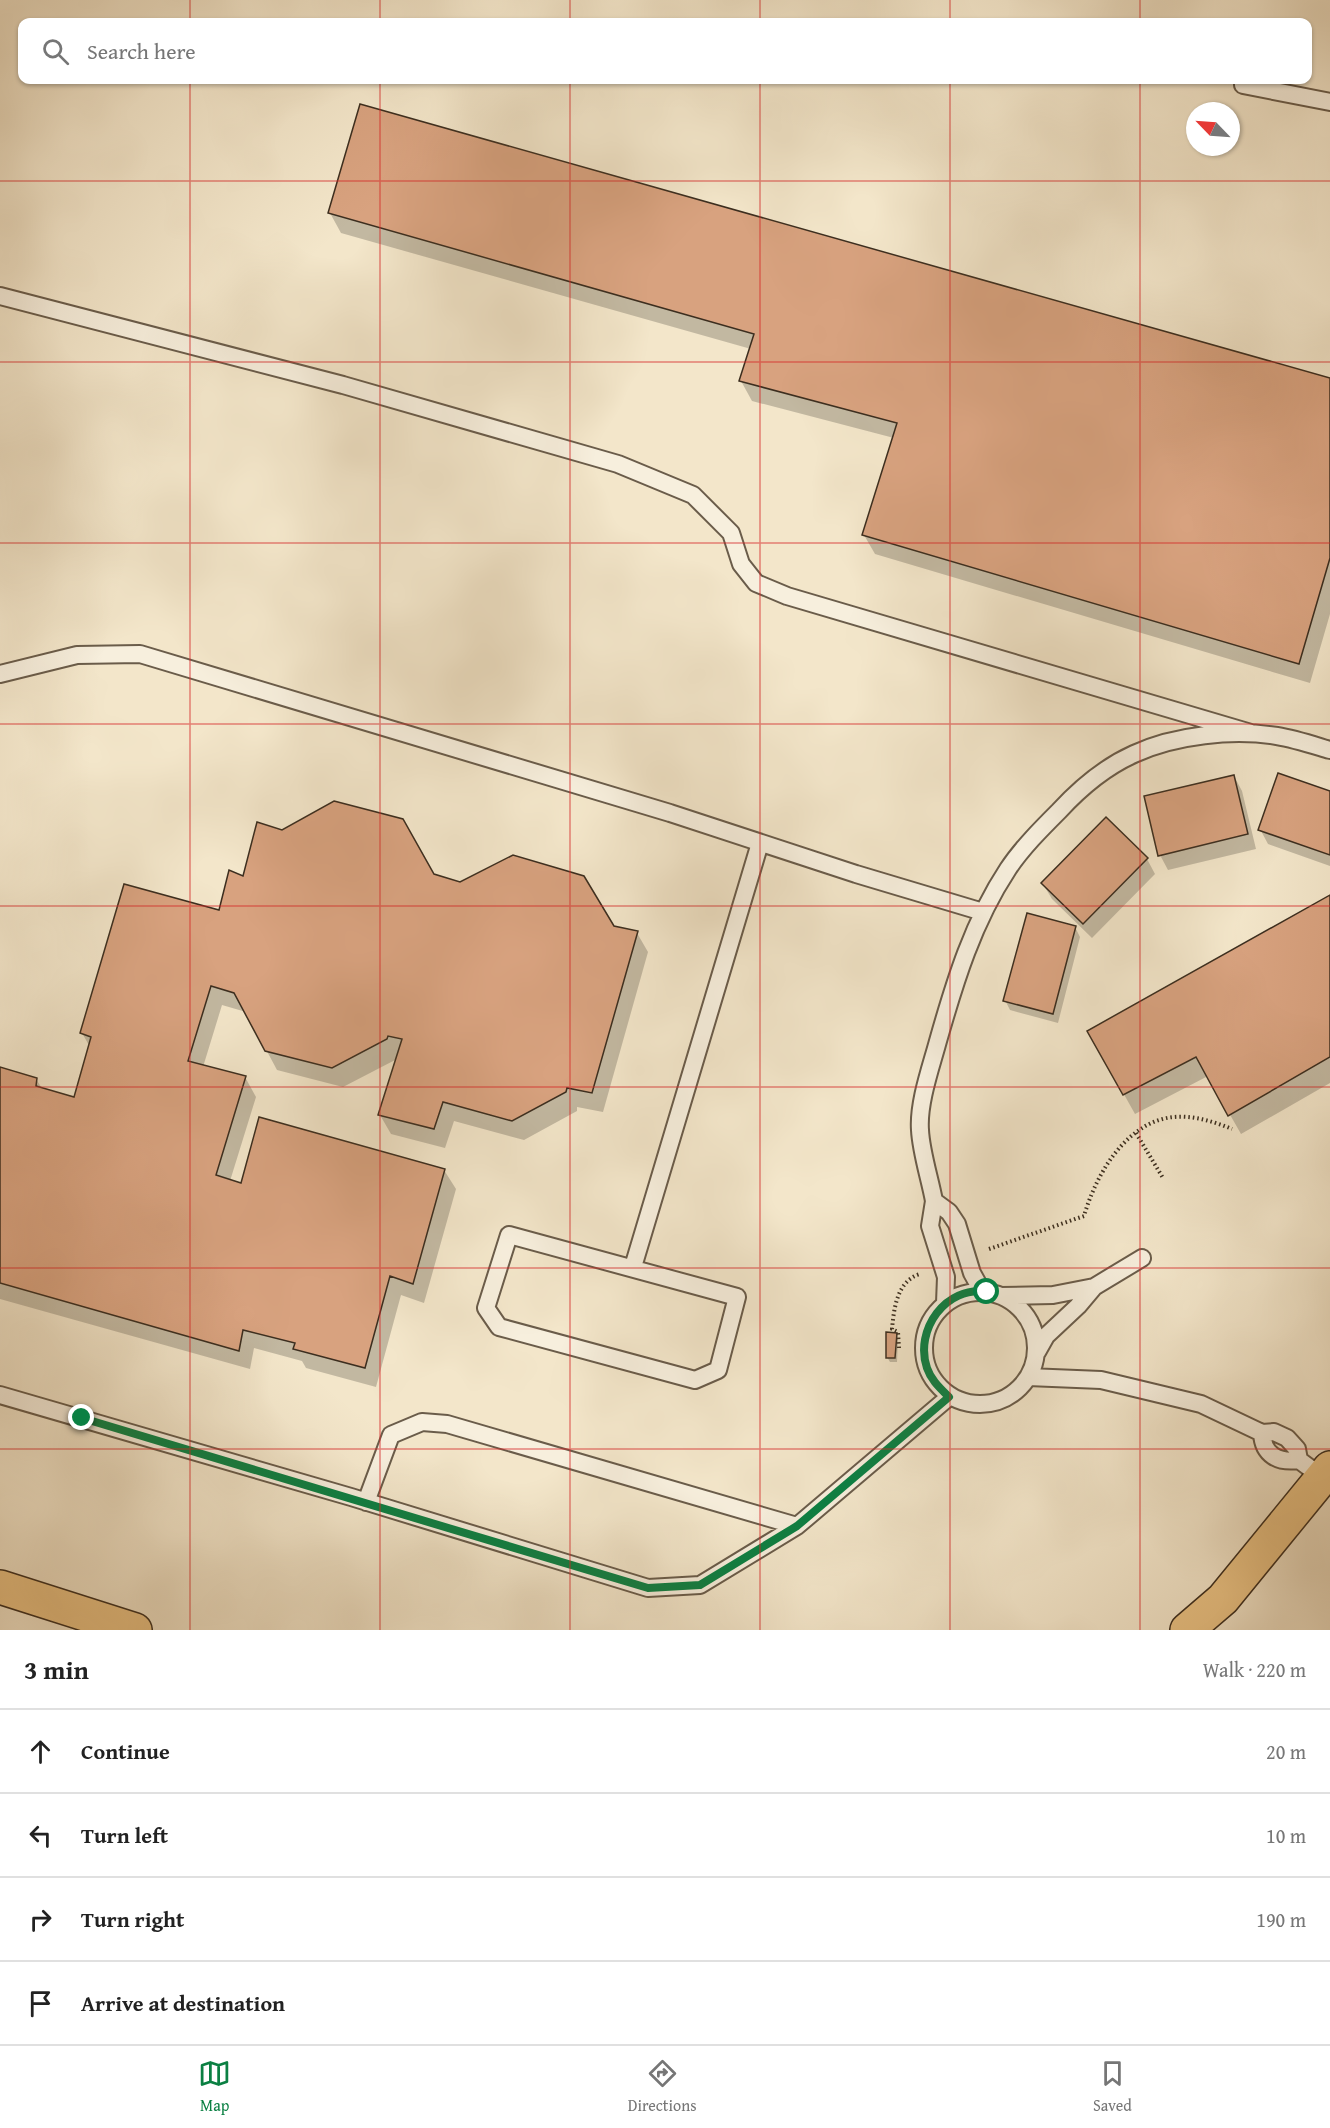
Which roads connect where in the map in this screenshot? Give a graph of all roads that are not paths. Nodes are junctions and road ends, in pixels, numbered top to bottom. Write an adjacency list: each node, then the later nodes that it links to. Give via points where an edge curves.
1 (1243, 85): 2 (lane)
2 (1330, 102)
3 (0, 296): 5 (lane, via 343,386 618,464 693,495 731,533 741,564 756,583 787,596)
4 (0, 674): 7 (lane, via 78,655 140,654)
5 (1251, 733): 6 (lane); 8 (lane, via 1178,739 1136,753 1095,777 1047,823 1009,868)
6 (1330, 750)
7 (760, 843): 8 (lane); 11 (lane)
8 (983, 912): 9 (lane, via 954,984 924,1095 919,1129)
9 (934, 1201): 13 (lane, via 957,1224 972,1273); 15 (lane, via 930,1226 946,1277)
10 (1142, 1258): 12 (lane)
11 (633, 1267): 11 (lane, via 509,1234 486,1308 499,1327 695,1380 718,1370 737,1297)
12 (1094, 1287): 14 (lane, via 1053,1295); 16 (lane, via 1046,1336)
13 (982, 1291): 14 (lane); 15 (lane)
14 (1001, 1296): 16 (lane, via 1018,1307 1031,1324)
15 (945, 1303): 19 (lane, via 925,1333 923,1352 931,1377)
16 (1037, 1352): 17 (lane)
17 (1028, 1377): 19 (lane, via 1002,1401 966,1404); 20 (lane, via 1101,1380 1201,1404 1262,1433 1274,1432 1287,1438)
18 (0, 1395): 21 (lane)
19 (949, 1397): 22 (lane)
20 (1317, 1468): 24 (main road)
21 (366, 1502): 22 (lane, via 648,1588 700,1585); 22 (lane, via 390,1435 422,1422 447,1424)
22 (797, 1526)
23 (0, 1587): 25 (main road)
24 (1223, 1599): 26 (main road); 27 (main road)
25 (135, 1630)
26 (1187, 1630)
27 (1207, 1630)

